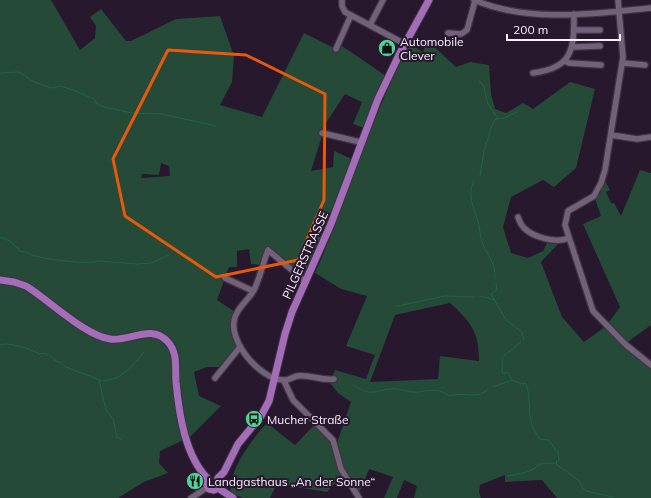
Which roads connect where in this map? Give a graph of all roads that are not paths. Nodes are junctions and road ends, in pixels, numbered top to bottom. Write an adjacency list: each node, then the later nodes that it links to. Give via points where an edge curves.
1 (342, 0): 9 (street, via 343,10)
2 (383, 0): 10 (street)
3 (429, 0): 14 (main road, PILGERSTRASSE)
4 (474, 0): 8 (street, via 524,14); 13 (street, via 467,30 461,34)
5 (618, 0): 7 (street)
6 (651, 8): 7 (street)
7 (619, 10): 8 (street); 19 (street)
8 (574, 14): 11 (street)
9 (351, 15): 10 (street); 17 (street)
10 (370, 25): 14 (street)
11 (574, 30): 12 (street); 16 (street)
12 (600, 30)
13 (448, 33)
14 (405, 44): 26 (main road, PILGERSTRASSE, via 380,93)
15 (600, 46): 16 (street)
16 (573, 47): 18 (street)
17 (336, 49)
18 (565, 61): 20 (street); 22 (street, via 553,69)
19 (622, 63): 21 (street); 24 (street)
20 (601, 65)
21 (645, 65)
22 (533, 73)
23 (322, 133): 26 (street)
24 (611, 135): 25 (street, via 642,139); 28 (street, via 603,177 596,193 591,199 570,210 566,216)
25 (651, 136)
26 (360, 142): 31 (main road, PILGERSTRASSE, via 331,224)
27 (518, 216): 28 (street, via 523,227 540,236 562,241)
28 (568, 238): 34 (street, via 593,311 620,340)
29 (225, 278): 32 (street)
30 (0, 280): 39 (main road, via 26,286 99,336 115,340 151,333 167,341 175,354 178,394 188,444 196,464)
31 (306, 282): 32 (street, via 268,250); 36 (main road, PILGERSTRASSE, via 288,322)
32 (253, 291): 33 (street, via 234,320 235,335)
33 (240, 347): 35 (street); 36 (street, via 254,364)
34 (651, 365)
35 (215, 378)
36 (276, 378): 38 (street); 40 (main road, PILGERSTRASSE, via 262,415 238,444 224,472)
37 (334, 379): 38 (street, via 303,376)
38 (284, 381): 45 (street, via 293,400 332,440 341,469)
39 (208, 478): 40 (main road); 41 (main road)
40 (218, 478): 42 (main road)
41 (208, 487): 42 (main road, via 214,490); 43 (street)
42 (218, 488): 44 (main road)
43 (191, 498)
44 (234, 498)
45 (359, 498)

